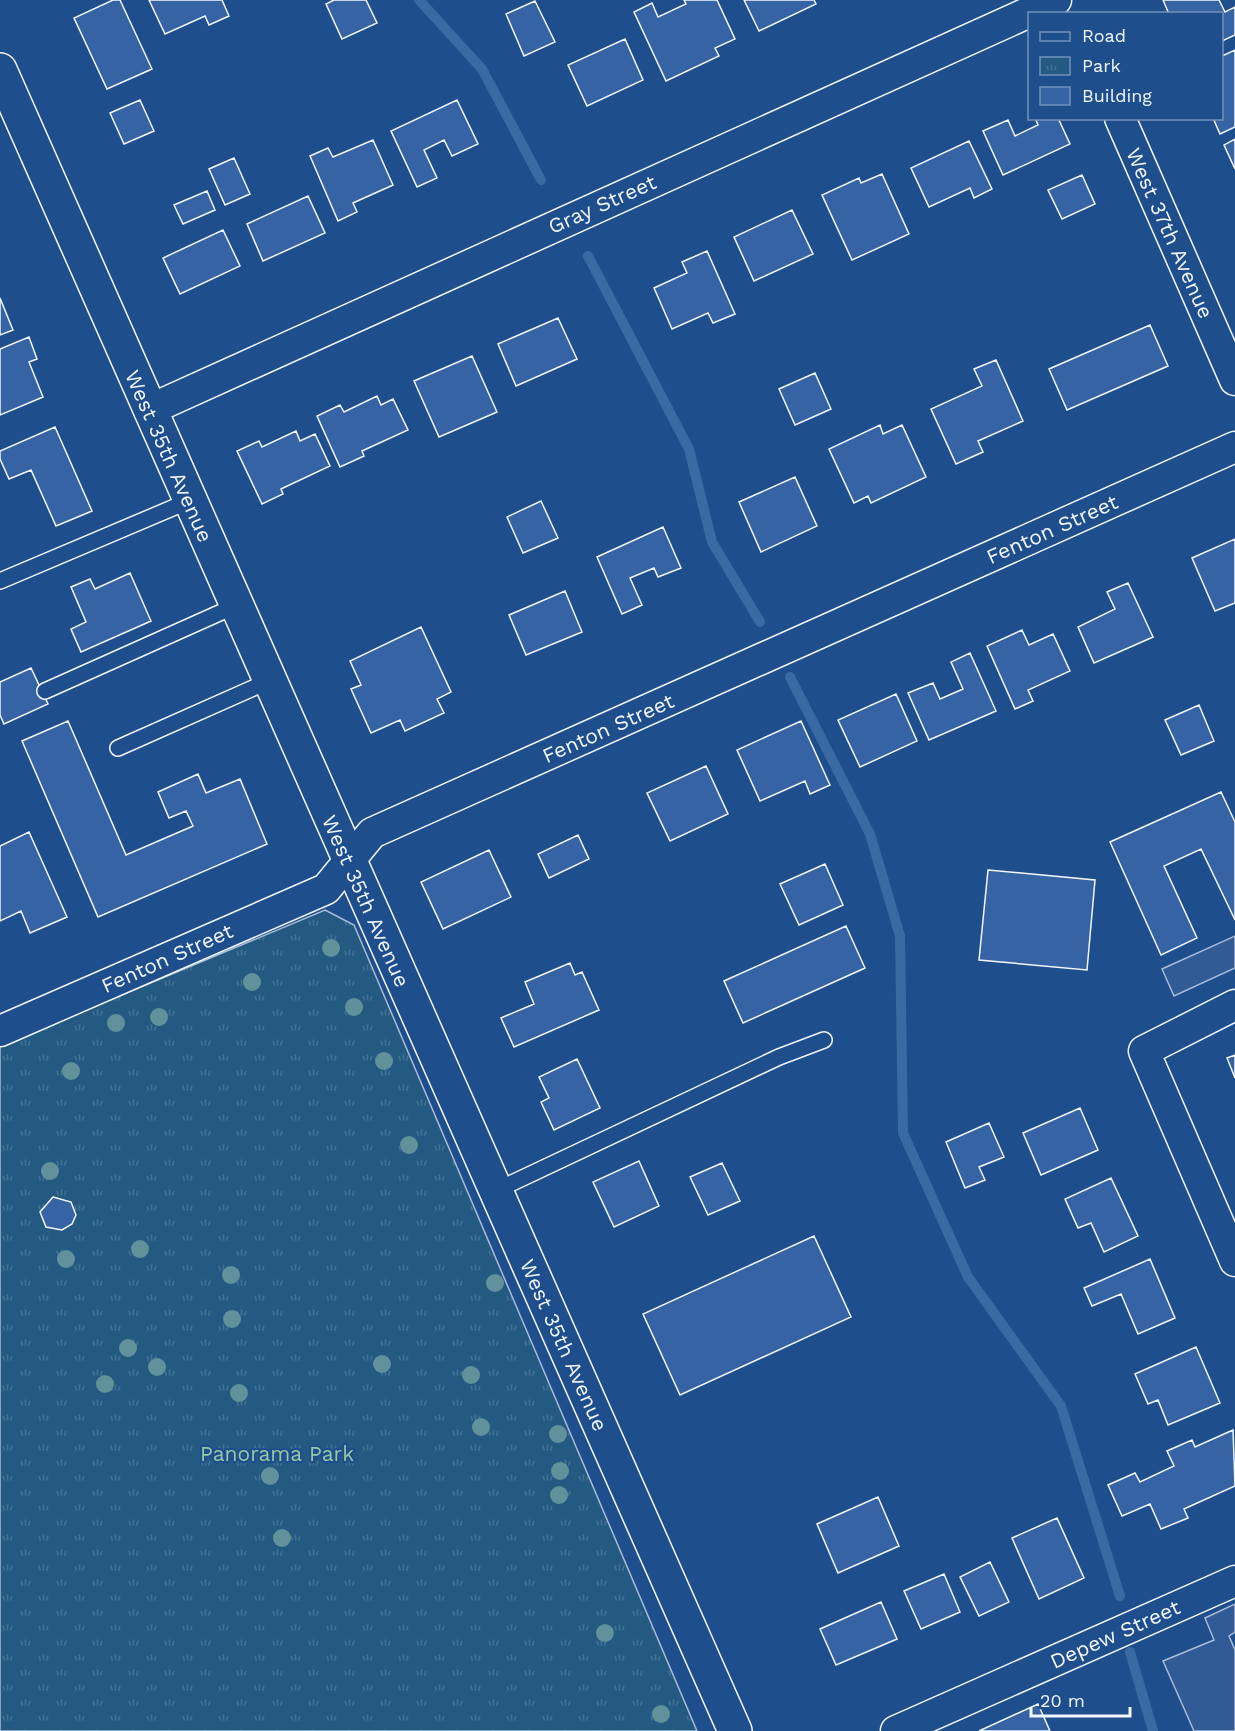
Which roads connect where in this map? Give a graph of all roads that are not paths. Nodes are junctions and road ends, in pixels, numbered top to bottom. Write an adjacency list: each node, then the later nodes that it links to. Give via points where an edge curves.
1 (1056, 0): 2 (street, Gray Street)
2 (1029, 12)
3 (1028, 13): 7 (street, Gray Street)
4 (0, 70): 7 (street, West 35th Avenue)
5 (1121, 120): 6 (street, West 37th Avenue)
6 (1235, 380)
7 (148, 410): 9 (street, West 35th Avenue)
8 (1235, 447): 15 (street, Fenton Street, via 372,833)
9 (189, 501): 10 (lane); 11 (street, West 35th Avenue)
10 (0, 581)
11 (235, 606): 12 (street, West 35th Avenue); 13 (lane)
12 (269, 681): 14 (lane); 15 (street, West 35th Avenue)
13 (45, 691)
14 (117, 748)
15 (350, 862): 17 (street, Fenton Street, via 326,889); 19 (street, West 35th Avenue)
16 (1235, 1005): 20 (street, via 1144,1051)
17 (0, 1031)
18 (824, 1040): 19 (lane)
19 (495, 1191): 22 (street, West 35th Avenue)
20 (1235, 1261)
21 (1235, 1581): 23 (street, Depew Street)
22 (735, 1731)
23 (896, 1731)

